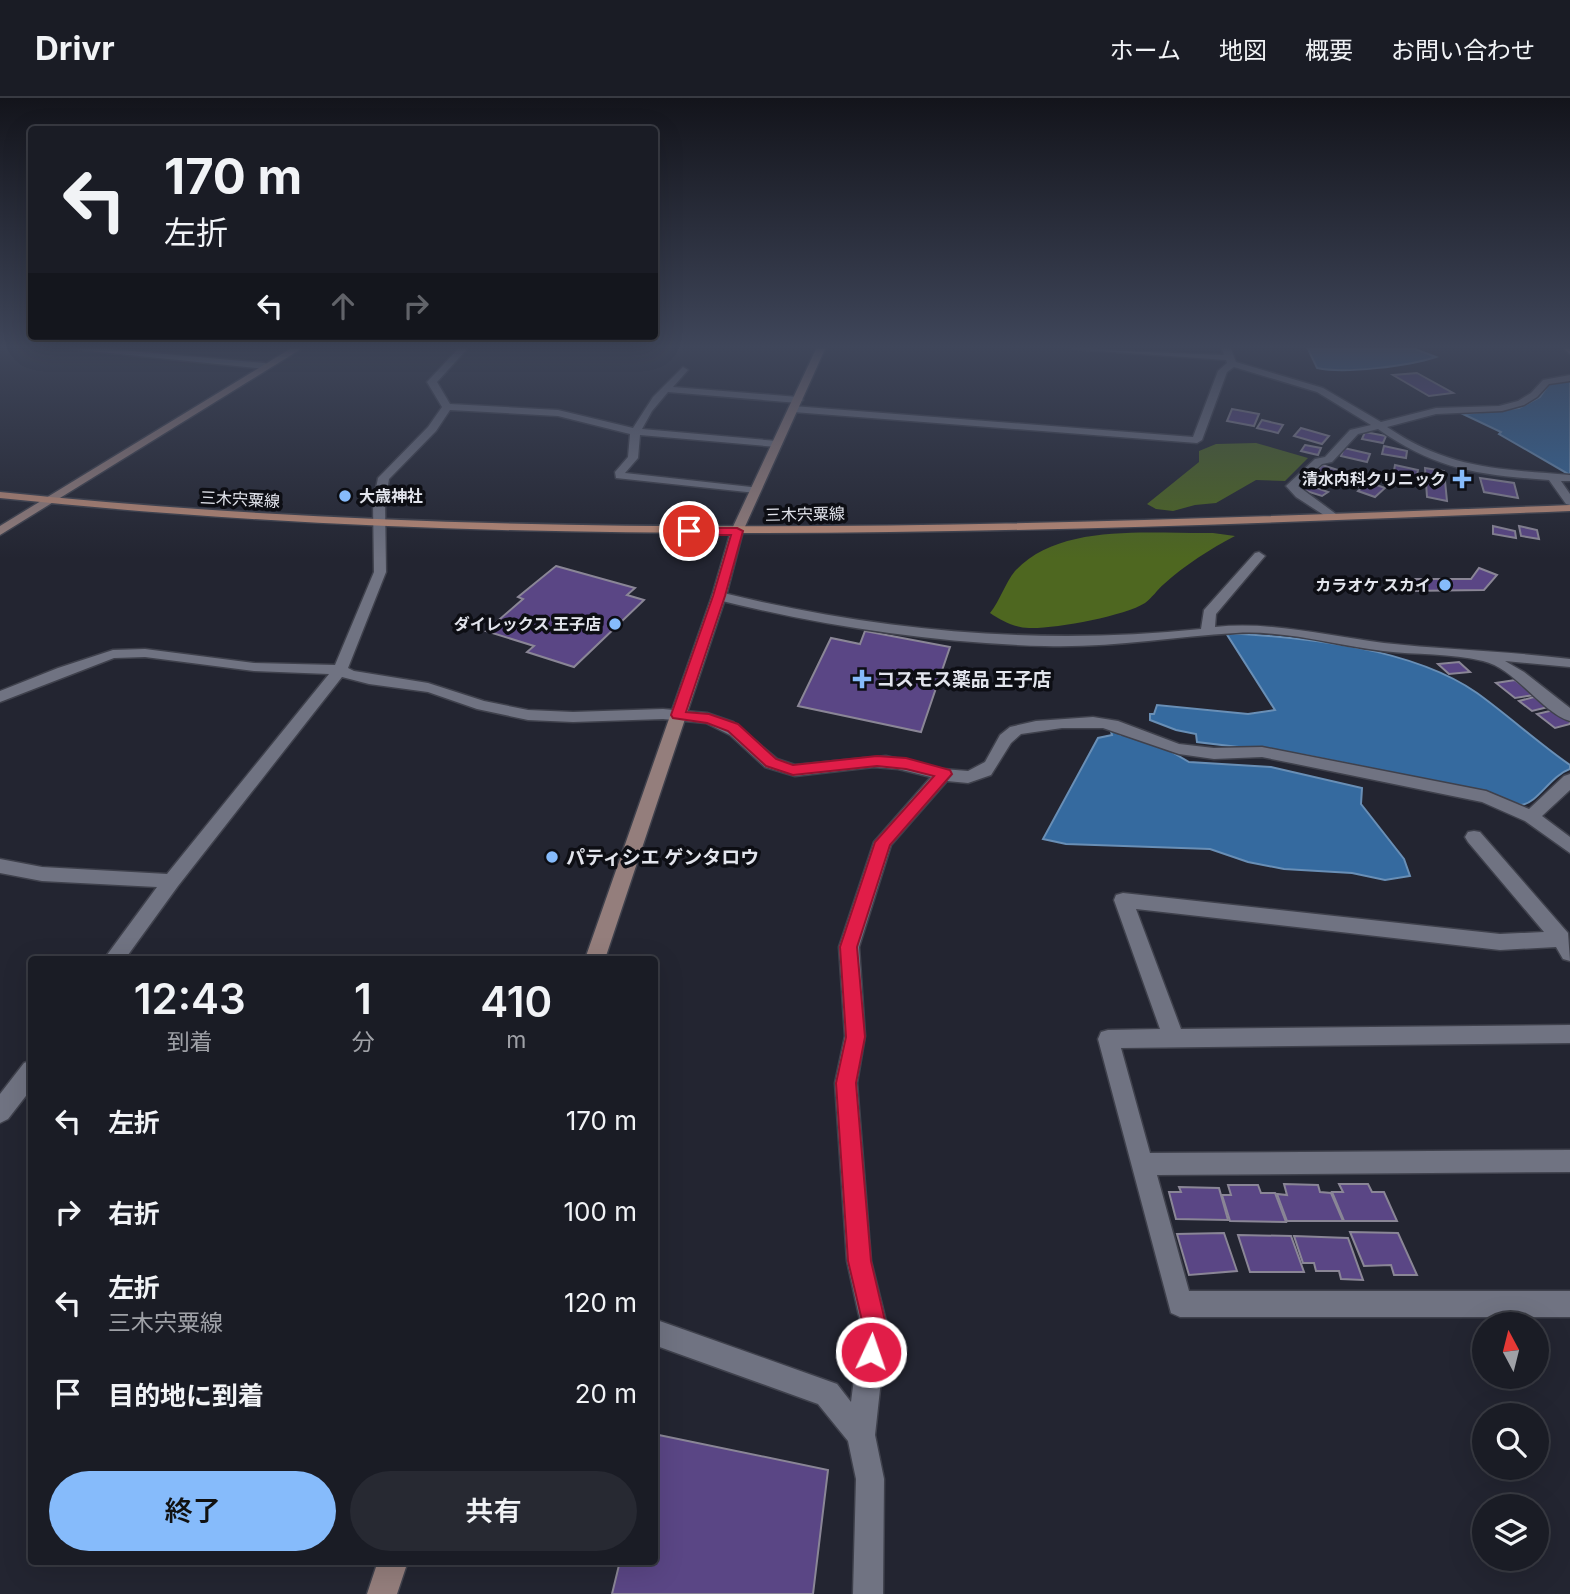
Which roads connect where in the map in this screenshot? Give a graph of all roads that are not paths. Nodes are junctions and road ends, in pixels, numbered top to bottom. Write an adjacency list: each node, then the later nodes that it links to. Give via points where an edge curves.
1 (179, 419): 17 (street)
2 (439, 419): 21 (street, via 384,478)
3 (585, 419): 11 (street)
4 (642, 419): 11 (street)
5 (788, 419): 12 (street)
6 (960, 419): 7 (street, via 1197,440)
7 (1205, 419)
8 (1369, 419): 10 (street)
9 (1404, 419): 10 (street)
10 (1378, 425): 13 (street, via 1443,461); 20 (street, via 1354,432 1328,460 1319,461 1292,486)
11 (636, 432): 12 (street); 15 (street, via 633,458 621,476)
12 (777, 444): 15 (street)
13 (1552, 477): 14 (street); 18 (street)
14 (1570, 478)
15 (756, 490): 23 (street)
16 (0, 495): 17 (main road, 三木宍粟線)
17 (48, 500): 21 (main road, 三木宍粟線); 22 (street)
18 (1570, 502)
19 (1570, 508): 20 (main road, 三木宍粟線)
20 (1334, 517): 23 (main road, 三木宍粟線)
21 (381, 523): 23 (main road, 三木宍粟線); 29 (street, via 380,572)
22 (0, 531)
23 (737, 531): 25 (street)
24 (1259, 556): 26 (street, via 1209,613)
25 (719, 596): 26 (street, via 776,610 988,639 1134,640); 31 (street)
26 (1208, 631): 27 (street, via 1264,629)
27 (1489, 657): 28 (street); 32 (street)
28 (1570, 663)
29 (340, 670): 30 (street, via 113,654); 31 (street, via 352,677 422,686 528,715); 39 (street)
30 (0, 697)
31 (678, 715): 33 (street, via 733,727 771,763 793,770 877,761); 42 (street)
32 (1570, 716)
33 (944, 774): 35 (street, via 970,777 991,766 1010,733 1023,728 1112,723 1166,746 1227,754 1262,752 1347,767 1486,797); 51 (street, via 883,842 849,947 855,1037 846,1083 859,1261 874,1325)
34 (1570, 779): 35 (street)
35 (1531, 817): 37 (street)
36 (1474, 837): 40 (street)
37 (1570, 846)
38 (0, 866): 39 (street, via 42,874)
39 (172, 881): 41 (street)
40 (1565, 946): 44 (street, via 1123,900)
41 (116, 956)
42 (597, 956)
43 (1570, 1034): 44 (street)
44 (1174, 1038): 48 (street, via 1108,1039)
45 (28, 1075): 46 (street)
46 (0, 1112)
47 (1570, 1161): 48 (street)
48 (1142, 1164): 49 (street, via 1180,1304)
49 (1570, 1304)
50 (658, 1333): 51 (street, via 827,1394)
51 (860, 1436): 54 (street, via 870,1479)
52 (392, 1565): 53 (street)
53 (382, 1594)
54 (868, 1594)

